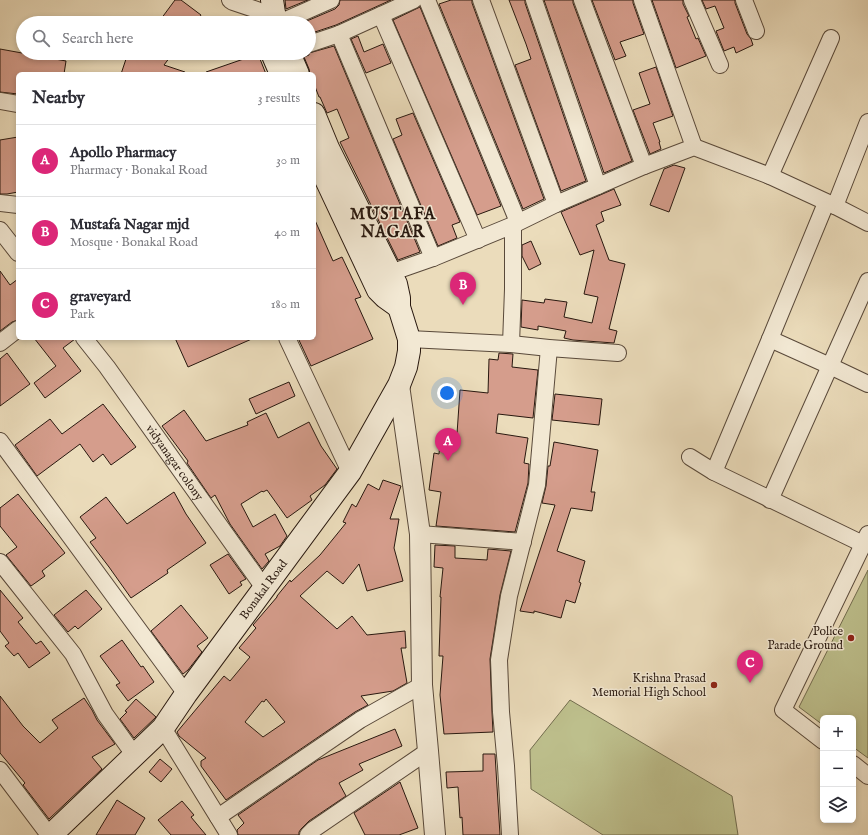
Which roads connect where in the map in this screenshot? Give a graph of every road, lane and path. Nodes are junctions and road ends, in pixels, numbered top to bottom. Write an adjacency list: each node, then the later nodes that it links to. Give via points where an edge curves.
1 (230, 0): 11 (street)
2 (331, 0): 14 (street)
3 (414, 0): 12 (street)
4 (427, 0): 38 (street)
5 (481, 0): 34 (street)
6 (534, 0): 32 (street)
7 (582, 0): 30 (street)
8 (642, 0): 28 (street)
9 (692, 0): 21 (street)
10 (744, 0): 15 (street)
11 (263, 8): 13 (main road)
12 (381, 15): 16 (street); 40 (street)
13 (275, 16)
14 (294, 16)
15 (756, 31)
16 (339, 34): 18 (street); 42 (street)
17 (831, 38): 31 (street)
18 (316, 42)
19 (275, 60): 22 (main road)
20 (292, 60): 23 (main road)
21 (720, 65)
22 (280, 72)
23 (297, 72)
24 (0, 101): 25 (street)
25 (16, 104)
26 (316, 119): 43 (main road, Bonakal Road)
27 (868, 122): 36 (street)
28 (694, 147): 30 (street); 31 (street)
29 (316, 158): 45 (main road, via 378,290)
30 (644, 166): 32 (street)
31 (770, 176): 36 (street)
32 (598, 186): 34 (street)
33 (0, 202): 35 (street)
34 (556, 204): 38 (street)
35 (16, 205)
36 (831, 205): 37 (street); 48 (street)
37 (868, 223)
38 (516, 224): 40 (street); 52 (street)
39 (0, 230): 41 (street)
40 (478, 240): 42 (street)
41 (16, 250)
42 (433, 258): 43 (street)
43 (390, 273): 45 (main road, Bonakal Road, via 398,291)
44 (868, 281): 55 (street)
45 (399, 307): 47 (main road, Bonakal Road)
46 (16, 331): 51 (street)
47 (409, 339): 52 (street); 57 (main road, Bonakal Road, via 406,367)
48 (770, 339): 55 (street); 61 (street)
49 (86, 340): 67 (street, vidyanagar colony)
50 (288, 340): 60 (street)
51 (0, 343)
52 (511, 344): 53 (street)
53 (549, 348): 54 (street); 65 (street, via 537,485)
54 (618, 354)
55 (830, 366): 56 (street); 62 (street)
56 (868, 384)
57 (399, 385): 60 (main road, Bonakal Road); 63 (street)
58 (0, 441): 69 (street)
59 (690, 457): 61 (street)
60 (350, 472): 67 (main road, Bonakal Road)
61 (714, 472): 62 (street)
62 (770, 500): 64 (street)
63 (420, 534): 65 (street); 68 (street)
64 (865, 539): 71 (street, via 783,710)
65 (523, 542): 82 (street, via 509,596 499,660)
66 (0, 562): 73 (street, via 74,654 105,714)
67 (264, 588): 69 (main road, Bonakal Road)
68 (422, 685): 72 (street); 77 (street, via 360,720)
69 (186, 694): 70 (main road, Bonakal Road)
70 (163, 728): 73 (main road, Bonakal Road); 77 (street)
71 (820, 739)
72 (428, 751): 78 (street); 81 (street)
73 (135, 756): 80 (main road, Bonakal Road)
74 (856, 766): 76 (street)
75 (0, 770): 80 (street)
76 (868, 776)
77 (218, 817): 79 (street)
78 (313, 833)
79 (227, 834)
80 (50, 835)
81 (435, 835)
82 (510, 835)

